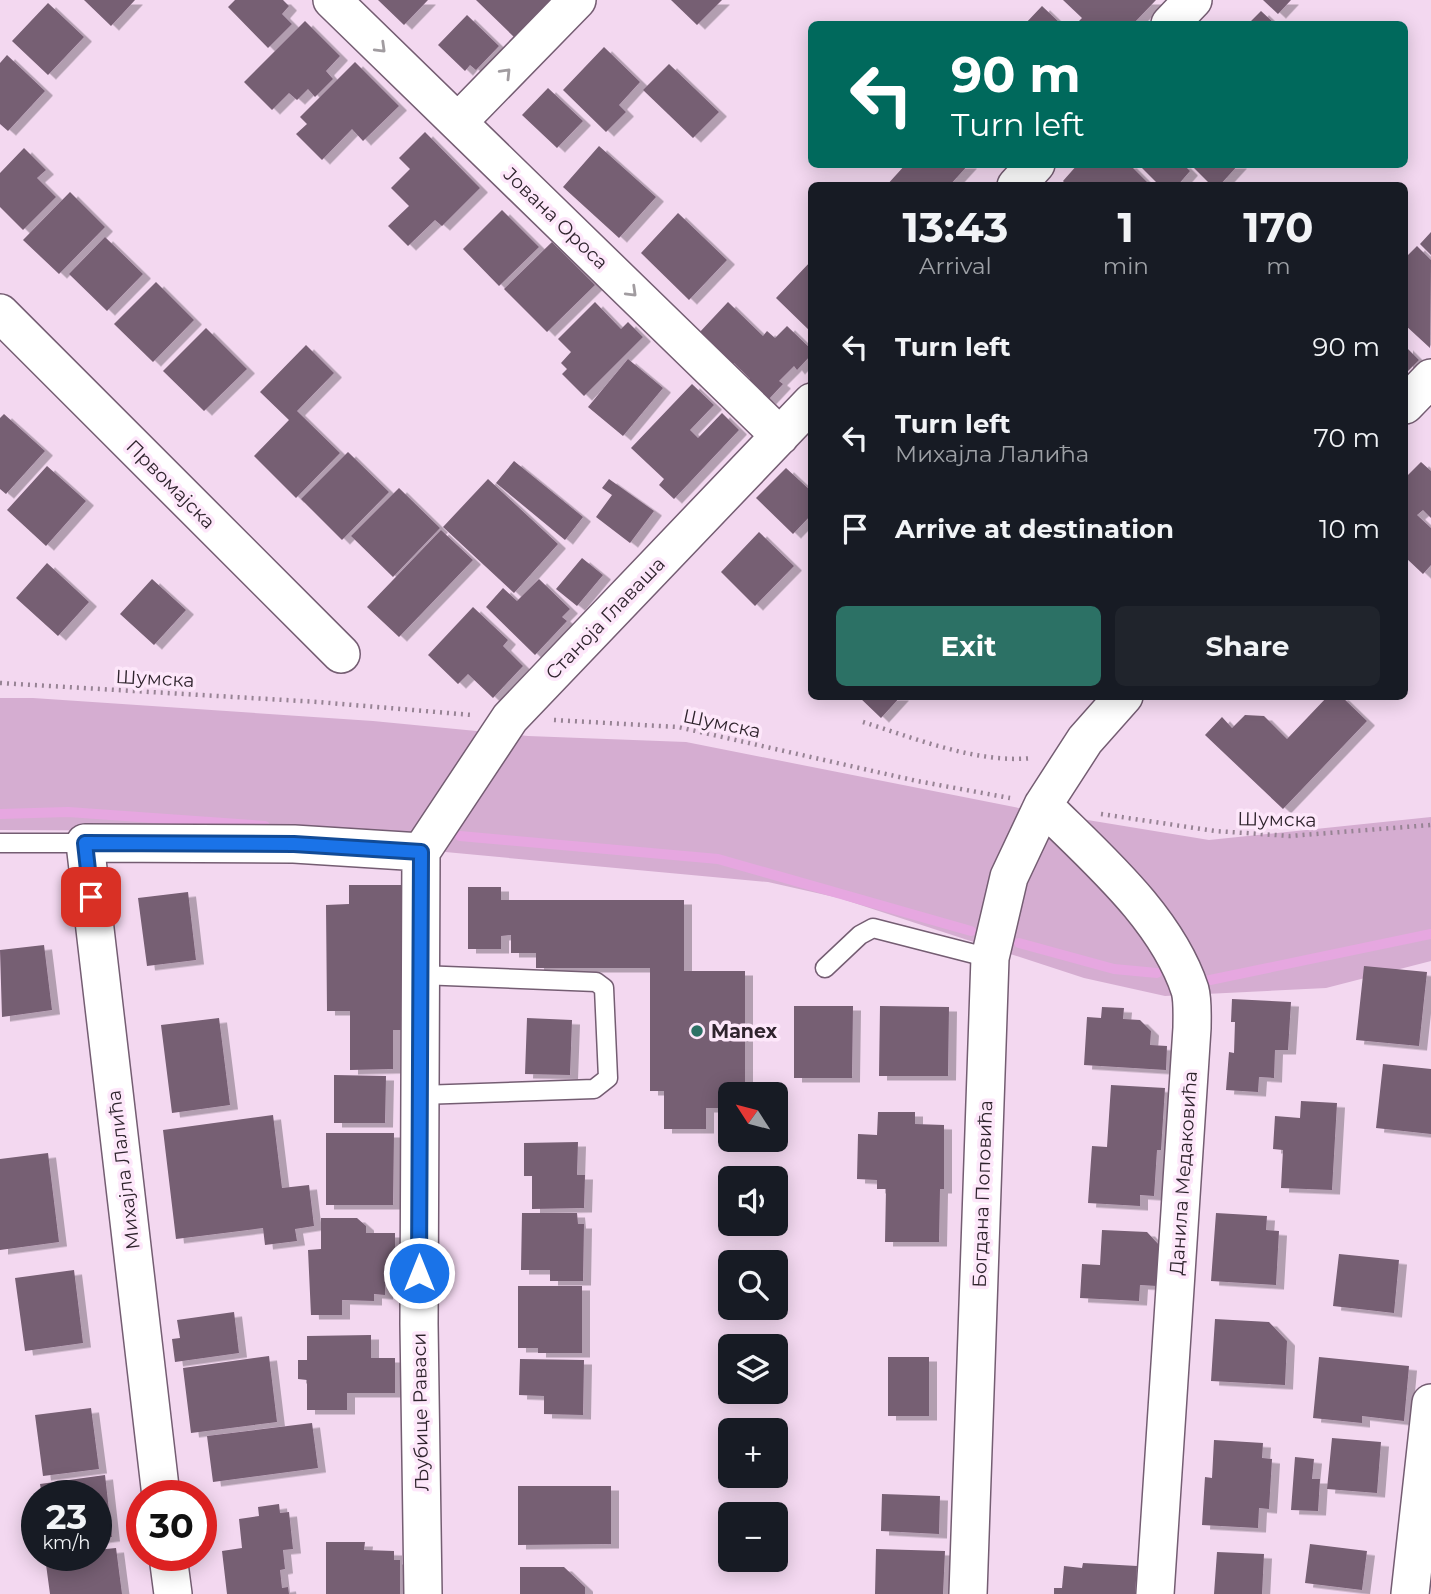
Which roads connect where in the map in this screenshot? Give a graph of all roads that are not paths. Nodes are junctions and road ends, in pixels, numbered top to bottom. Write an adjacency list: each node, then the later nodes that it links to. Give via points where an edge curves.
1 (332, 0): 5 (street, Јована Ороса, one-way to 5)
2 (577, 0): 5 (street, one-way to 2)
3 (1193, 0): 4 (street)
4 (1173, 21)
5 (458, 122): 10 (street, Јована Ороса, one-way to 10)
6 (0, 313): 11 (street, Првомајска)
7 (1431, 378): 8 (street)
8 (1408, 402)
9 (808, 406): 10 (street, Станоја Главаша)
10 (780, 436): 16 (street, Станоја Главаша, via 510,718)
11 (341, 654)
12 (1120, 700): 13 (street, Богдана Поповића, via 1084,740)
13 (1043, 805): 17 (street, Богдана Поповића, via 1009,877); 27 (street, Данила Медаковића, via 1123,886 1159,931 1175,953 1191,993)
14 (0, 843): 15 (lane)
15 (85, 843): 16 (street, via 294,844); 22 (street, Михајла Лалића)
16 (421, 852): 19 (street, Љубице Раваси)
17 (990, 958): 18 (lane, via 873,928); 26 (street, Богдана Поповића)
18 (825, 968)
19 (420, 975): 20 (street, Љубице Раваси); 20 (lane, via 596,982 604,988 608,1078 594,1089)
20 (420, 1095): 25 (street, Љубице Раваси)
21 (1431, 1403): 28 (street)
22 (159, 1480)
23 (170, 1571): 24 (street)
24 (173, 1594)
25 (423, 1594)
26 (968, 1594)
27 (1155, 1594)
28 (1409, 1594)

